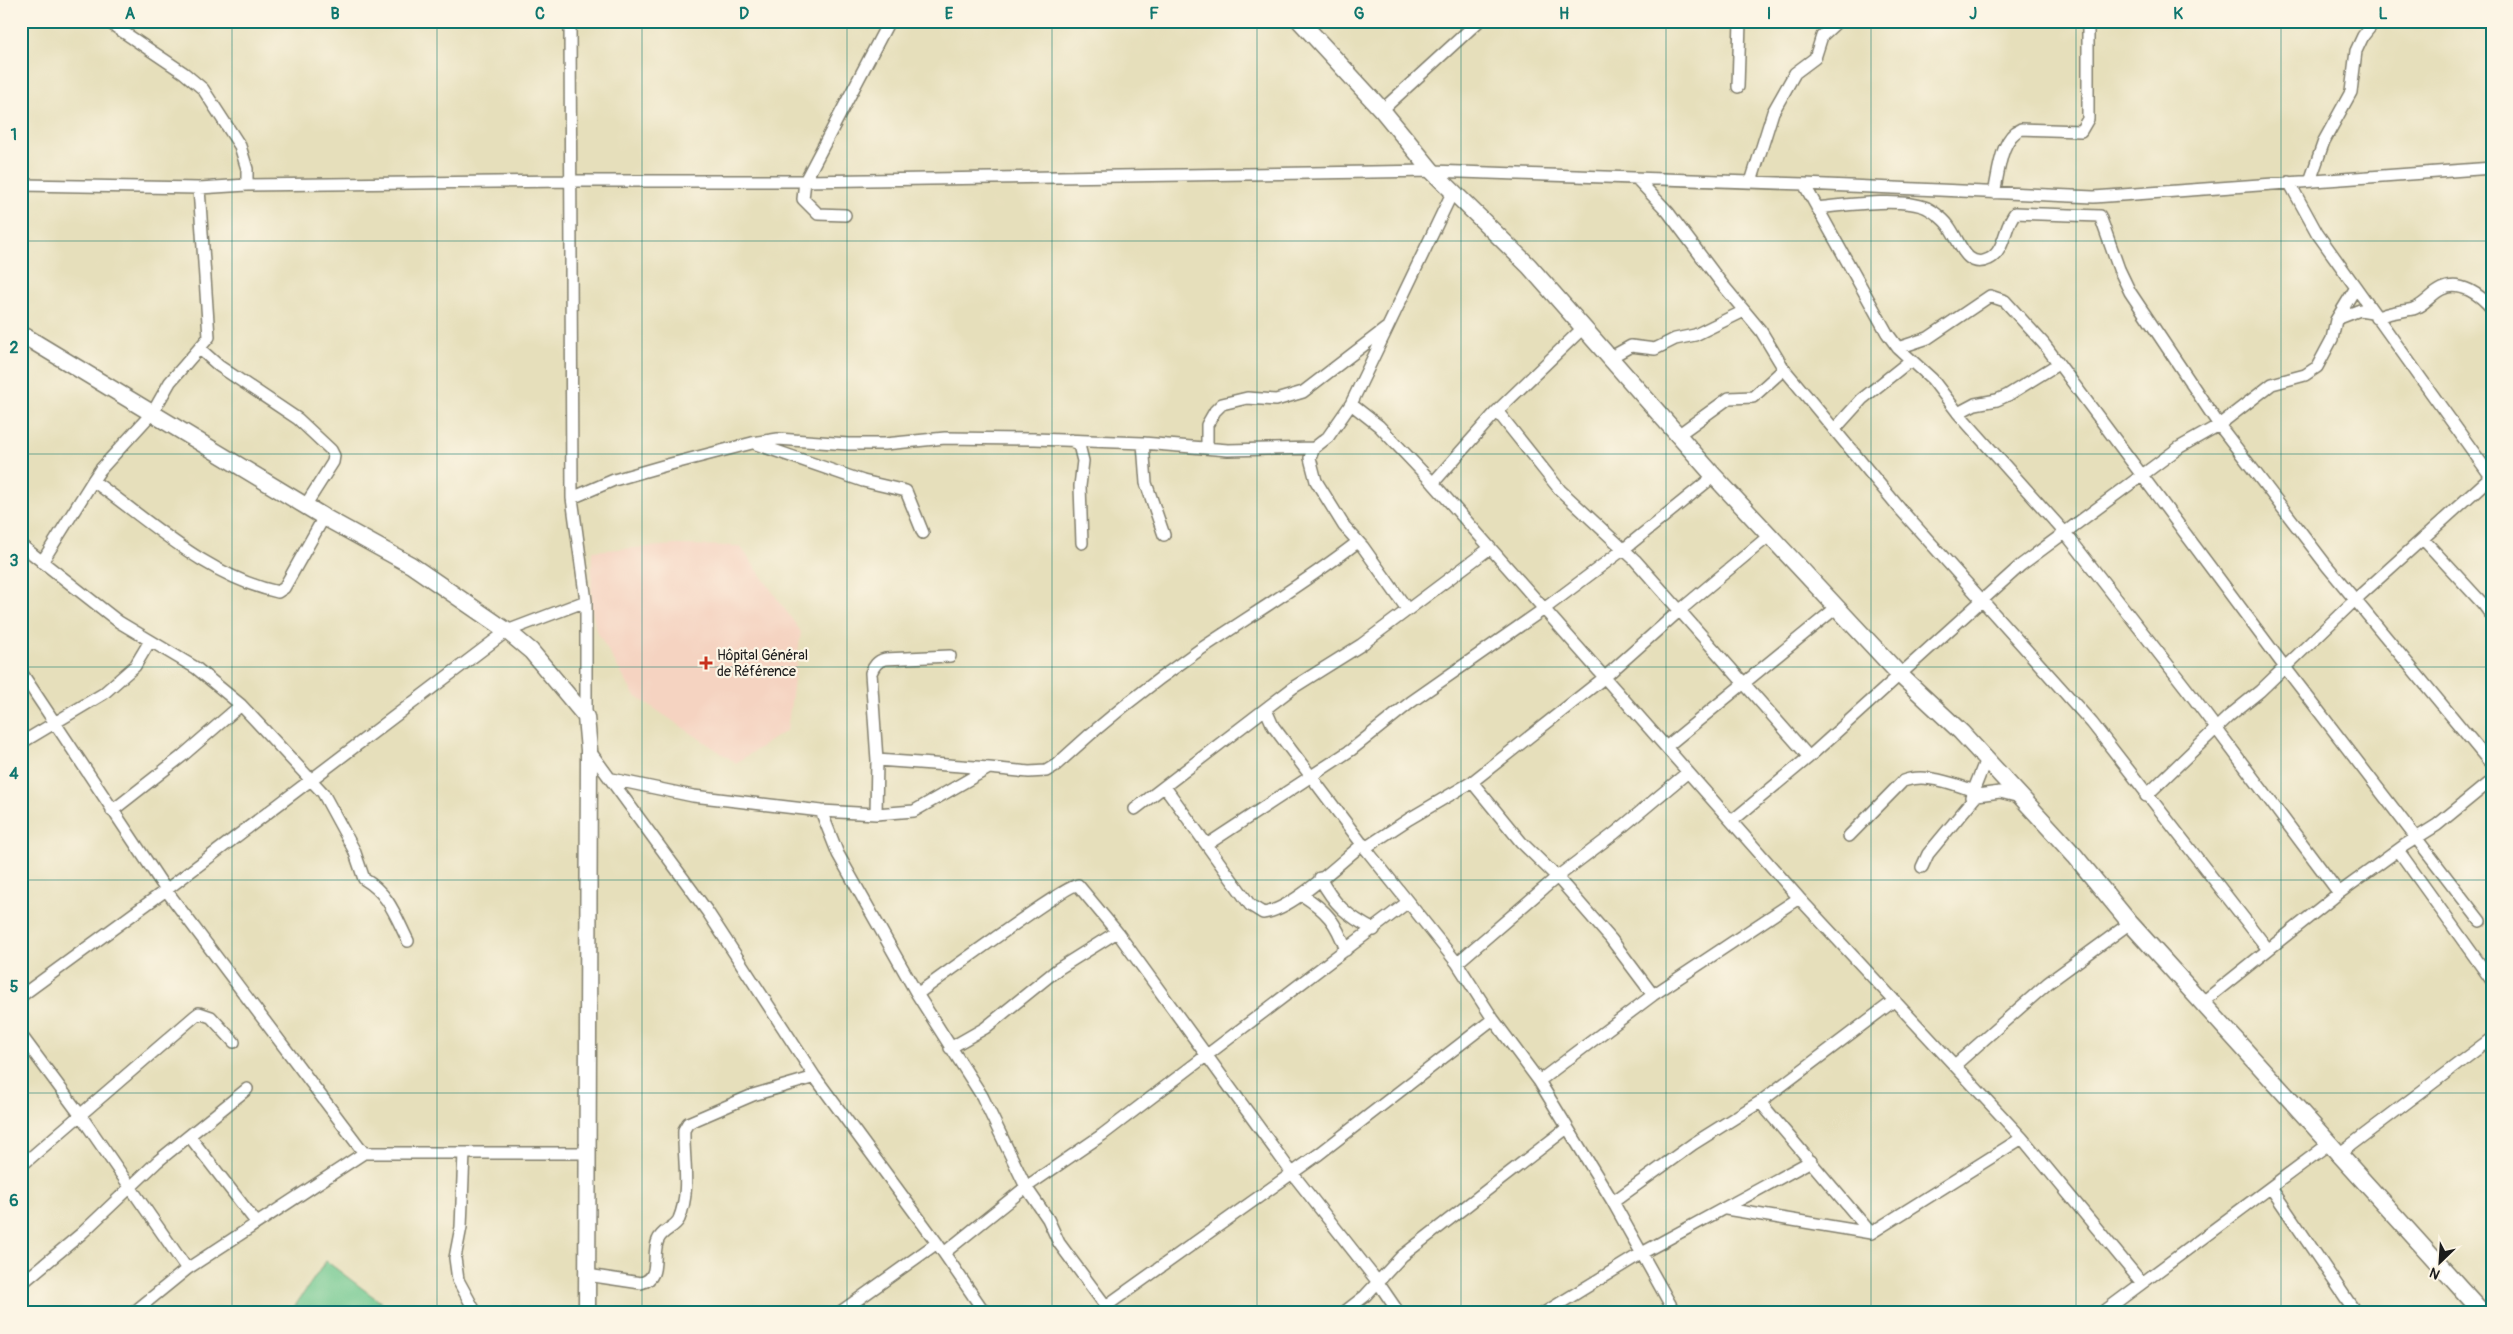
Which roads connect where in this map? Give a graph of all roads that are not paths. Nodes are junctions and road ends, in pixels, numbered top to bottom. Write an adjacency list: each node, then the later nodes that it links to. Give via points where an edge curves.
1 (107, 21): 22 (street, via 204,89 240,146 247,169)
2 (570, 21): 15 (street)
3 (889, 21): 16 (street)
4 (1300, 21): 11 (main road)
5 (1479, 21): 11 (street)
6 (1740, 21): 10 (street)
7 (1838, 21): 18 (street, via 1822,36 1815,58 1795,73 1773,112)
8 (2088, 21): 25 (street, via 2088,119 2085,127 2080,131 2021,129 2014,132 2004,152)
9 (2375, 21): 17 (street, via 2356,51 2351,92 2324,141)
10 (1738, 87)
11 (1382, 110): 13 (main road)
12 (2492, 168): 17 (street)
13 (1432, 171): 14 (street); 16 (street); 24 (main road)
14 (1637, 179): 18 (street); 32 (street, via 1668,212)
15 (570, 181): 16 (street); 22 (street); 61 (street)
16 (805, 181): 28 (street, via 803,199 818,214)
17 (2310, 181): 19 (street)
18 (1751, 182): 20 (street)
19 (2289, 182): 26 (street); 30 (street, via 2317,234)
20 (1804, 184): 25 (street); 27 (street)
21 (21, 185): 23 (street)
22 (247, 185): 23 (street)
23 (199, 188): 39 (street, via 210,324 209,337)
24 (1453, 191): 35 (street); 36 (main road, via 1529,266)
25 (1994, 193): 26 (street)
26 (2094, 197): 29 (street)
27 (1817, 208): 29 (street, via 1869,203 1928,208 1950,226 1966,256 1976,261 1992,258 1997,252 2007,224 2015,213); 38 (street)
28 (846, 215)
29 (2100, 216): 48 (street, via 2130,292)
30 (2355, 289): 33 (street); 34 (street)
31 (2492, 310): 33 (street, via 2477,294 2455,287 2443,288 2413,308)
32 (1744, 311): 40 (street, via 1696,335 1675,339 1655,349 1631,346); 43 (street, via 1761,331)
33 (2374, 315): 34 (street, via 2360,310); 58 (street)
34 (2336, 320): 48 (street, via 2332,339 2317,367 2305,375 2272,384)
35 (1387, 327): 44 (street); 54 (street, via 1303,392 1276,400 1247,398 1222,404 1207,425)
36 (1584, 327): 40 (main road); 45 (street)
37 (21, 334): 46 (main road)
38 (1898, 348): 41 (street); 42 (street, via 1928,338 1981,301 1995,296 2009,304)
39 (200, 349): 46 (street, via 170,382); 62 (street, via 219,366 298,419 332,450 332,462)
40 (1611, 357): 50 (main road)
41 (1912, 360): 47 (street, via 1932,379); 49 (street, via 1862,399)
42 (2058, 364): 47 (street, via 2008,395 1975,404); 56 (street)
43 (1784, 369): 49 (street); 50 (street, via 1753,397 1729,398)
44 (1351, 404): 55 (street, via 1328,437); 60 (street, via 1379,426)
45 (1496, 411): 60 (street); 73 (street, via 1560,490)
46 (153, 412): 59 (street); 62 (main road)
47 (1958, 413): 65 (street)
48 (2219, 424): 56 (street, via 2180,447); 75 (street)
49 (1834, 430): 76 (street)
50 (1678, 435): 57 (main road)
51 (1071, 440): 52 (street, via 945,438 884,444 778,440); 53 (street); 69 (street, via 1079,445 1083,461 1080,486)
52 (752, 443): 61 (street, via 614,480); 64 (street, via 863,481 906,491)
53 (1143, 443): 54 (street); 66 (street, via 1146,484)
54 (1207, 447): 55 (street, via 1228,450)
55 (1314, 448): 70 (street, via 1310,458 1316,481)
56 (2143, 475): 65 (street); 86 (street)
57 (1714, 476): 67 (main road); 73 (street)
58 (2491, 477): 68 (street)
59 (94, 478): 63 (street, via 96,483 178,544 225,572 278,592 284,588); 74 (street)
60 (1433, 483): 72 (street)
61 (572, 498): 77 (street)
62 (305, 506): 63 (main road)
63 (324, 518): 83 (main road, via 411,565)
64 (923, 533)
65 (2066, 534): 76 (street, via 2021,566); 95 (street)
66 (1164, 535)
67 (1770, 535): 78 (main road); 81 (street)
68 (2423, 539): 75 (street); 82 (street)
69 (1082, 543)
70 (1359, 544): 79 (street); 103 (street, via 1189,658 1056,765 1046,771)
71 (21, 545): 74 (street)
72 (1490, 548): 79 (street); 80 (street)
73 (1624, 549): 80 (street); 81 (street)
74 (42, 562): 84 (street, via 119,622)
75 (2356, 599): 86 (street); 102 (street)
76 (1982, 600): 88 (street); 112 (street, via 2092,723)
77 (586, 601): 83 (street); 93 (street)
78 (1837, 607): 88 (main road); 90 (street)
79 (1407, 608): 92 (street, via 1361,645)
80 (1544, 609): 89 (street); 105 (street, via 1411,702 1351,750)
81 (1679, 611): 89 (street); 90 (street)
82 (2492, 616)
83 (507, 631): 93 (main road, via 530,651); 107 (street)
84 (150, 641): 91 (street, via 196,668); 94 (street, via 135,666 103,694)
85 (950, 656): 101 (street, via 885,659 873,668)
86 (2284, 666): 95 (street); 121 (street)
87 (21, 672): 94 (street)
88 (1900, 675): 99 (street); 100 (main road)
89 (1605, 678): 97 (street); 109 (street)
90 (1744, 685): 97 (street); 99 (street)
91 (241, 705): 107 (street); 116 (street)
92 (1266, 710): 105 (street, via 1273,726); 110 (street)
93 (586, 717): 98 (main road)
94 (55, 721): 96 (street); 116 (street)
95 (2216, 729): 112 (street); 129 (street)
96 (21, 743)
97 (1666, 747): 104 (street)
98 (589, 750): 106 (street); 163 (main road)
99 (1809, 757): 119 (street)
100 (1986, 759): 111 (street); 113 (main road)
101 (877, 760): 103 (street); 118 (street)
102 (2492, 765)
103 (989, 768): 118 (street, via 914,811)
104 (1688, 772): 119 (street); 126 (street, via 1616,833)
105 (1311, 774): 122 (street); 123 (street)
106 (612, 779): 117 (street, via 693,796); 154 (street, via 708,911)
107 (310, 780): 128 (street); 137 (street, via 323,793 354,850 364,879 383,892)
108 (2492, 780): 121 (street, via 2437,826)
109 (1472, 782): 123 (street); 126 (street, via 1521,842)
110 (1165, 787): 115 (street); 122 (street)
111 (1974, 791): 114 (street); 120 (street, via 1915,777 1903,781)
112 (2146, 796): 138 (street)
113 (2021, 797): 114 (street, via 1984,792); 134 (main road)
114 (1969, 802): 125 (street, via 1924,859)
115 (1135, 809)
116 (112, 811): 128 (street)
117 (821, 811): 118 (street); 142 (street, via 838,854)
118 (876, 814)
119 (1732, 821): 131 (street)
120 (1849, 836)
121 (2416, 838): 124 (street); 133 (street)
122 (1208, 844): 130 (street, via 1250,905 1257,910 1264,913 1276,910)
123 (1364, 846): 127 (street); 132 (street)
124 (2398, 850): 129 (street); 141 (street)
125 (1922, 867)
126 (1557, 877): 140 (street); 143 (street, via 1611,939)
127 (1320, 878): 130 (street); 135 (street, via 1328,894 1348,916)
128 (166, 890): 144 (street); 164 (street)
129 (2339, 893): 138 (street)
130 (1302, 895): 139 (street, via 1319,906 1338,928)
131 (1799, 898): 143 (street); 145 (street)
132 (1408, 902): 135 (street); 140 (street)
133 (2480, 921)
134 (2130, 923): 146 (main road); 153 (street, via 2048,983)
135 (1374, 930): 139 (street)
136 (1118, 932): 142 (street, via 1080,887 1072,885); 151 (street, via 1058,969 986,1028); 152 (street)
137 (408, 941)
138 (2267, 948): 146 (street)
139 (1346, 950): 152 (street)
140 (1457, 963): 147 (street)
141 (2492, 980)
142 (916, 994): 151 (street)
143 (1653, 995): 155 (street)
144 (21, 996)
145 (1896, 1000): 153 (street); 157 (street)
146 (2203, 1002): 162 (main road)
147 (1493, 1019): 155 (street); 168 (street)
148 (21, 1035): 158 (street)
149 (2492, 1038): 162 (street)
150 (234, 1042): 158 (street, via 210,1017 200,1014 188,1020)
151 (950, 1048): 170 (street, via 982,1096)
152 (1207, 1055): 168 (street); 170 (street, via 1102,1135)
153 (1955, 1065): 161 (street)
154 (815, 1077): 176 (street); 179 (street, via 753,1095 688,1123 684,1130 686,1200 678,1221 662,1233 657,1242 652,1276 641,1283)
155 (1539, 1081): 159 (street)
156 (247, 1089): 160 (street)
157 (1760, 1102): 166 (street); 172 (street, via 1692,1144)
158 (81, 1116): 167 (street); 169 (street)
159 (1567, 1128): 172 (street); 180 (street, via 1433,1230)
160 (190, 1137): 169 (street); 174 (street)
161 (2022, 1138): 175 (street); 182 (street)
162 (2334, 1148): 171 (street); 196 (main road)
163 (589, 1152): 165 (street); 179 (main road)
164 (364, 1153): 165 (street); 174 (street)
165 (464, 1153): 186 (street, via 461,1227 455,1258 458,1280)
166 (1811, 1161): 173 (street); 175 (street)
167 (21, 1166)
168 (1292, 1173): 180 (street); 184 (street)
169 (129, 1187): 178 (street); 181 (street, via 81,1234)
170 (1026, 1187): 176 (street); 184 (street, via 1048,1219 1059,1243)
171 (2271, 1188): 182 (street); 195 (street)
172 (1612, 1202): 177 (street)
173 (1726, 1209): 175 (street); 177 (street)
174 (256, 1222): 178 (street)
175 (1871, 1232)
176 (941, 1248): 188 (street); 189 (street)
177 (1642, 1253): 192 (street); 193 (street)
178 (187, 1269): 185 (street)
179 (587, 1275): 187 (main road)
180 (1378, 1282): 190 (street); 191 (street)
181 (21, 1284)
182 (2142, 1284): 194 (street)
183 (2492, 1308): 196 (street)
184 (1108, 1310)
185 (133, 1313)
186 (476, 1313)
187 (587, 1313)
188 (839, 1313)
189 (984, 1313)
190 (1343, 1313)
191 (1399, 1313)
192 (1544, 1313)
193 (1675, 1313)
194 (2102, 1313)
195 (2356, 1313)
196 (2485, 1313)

